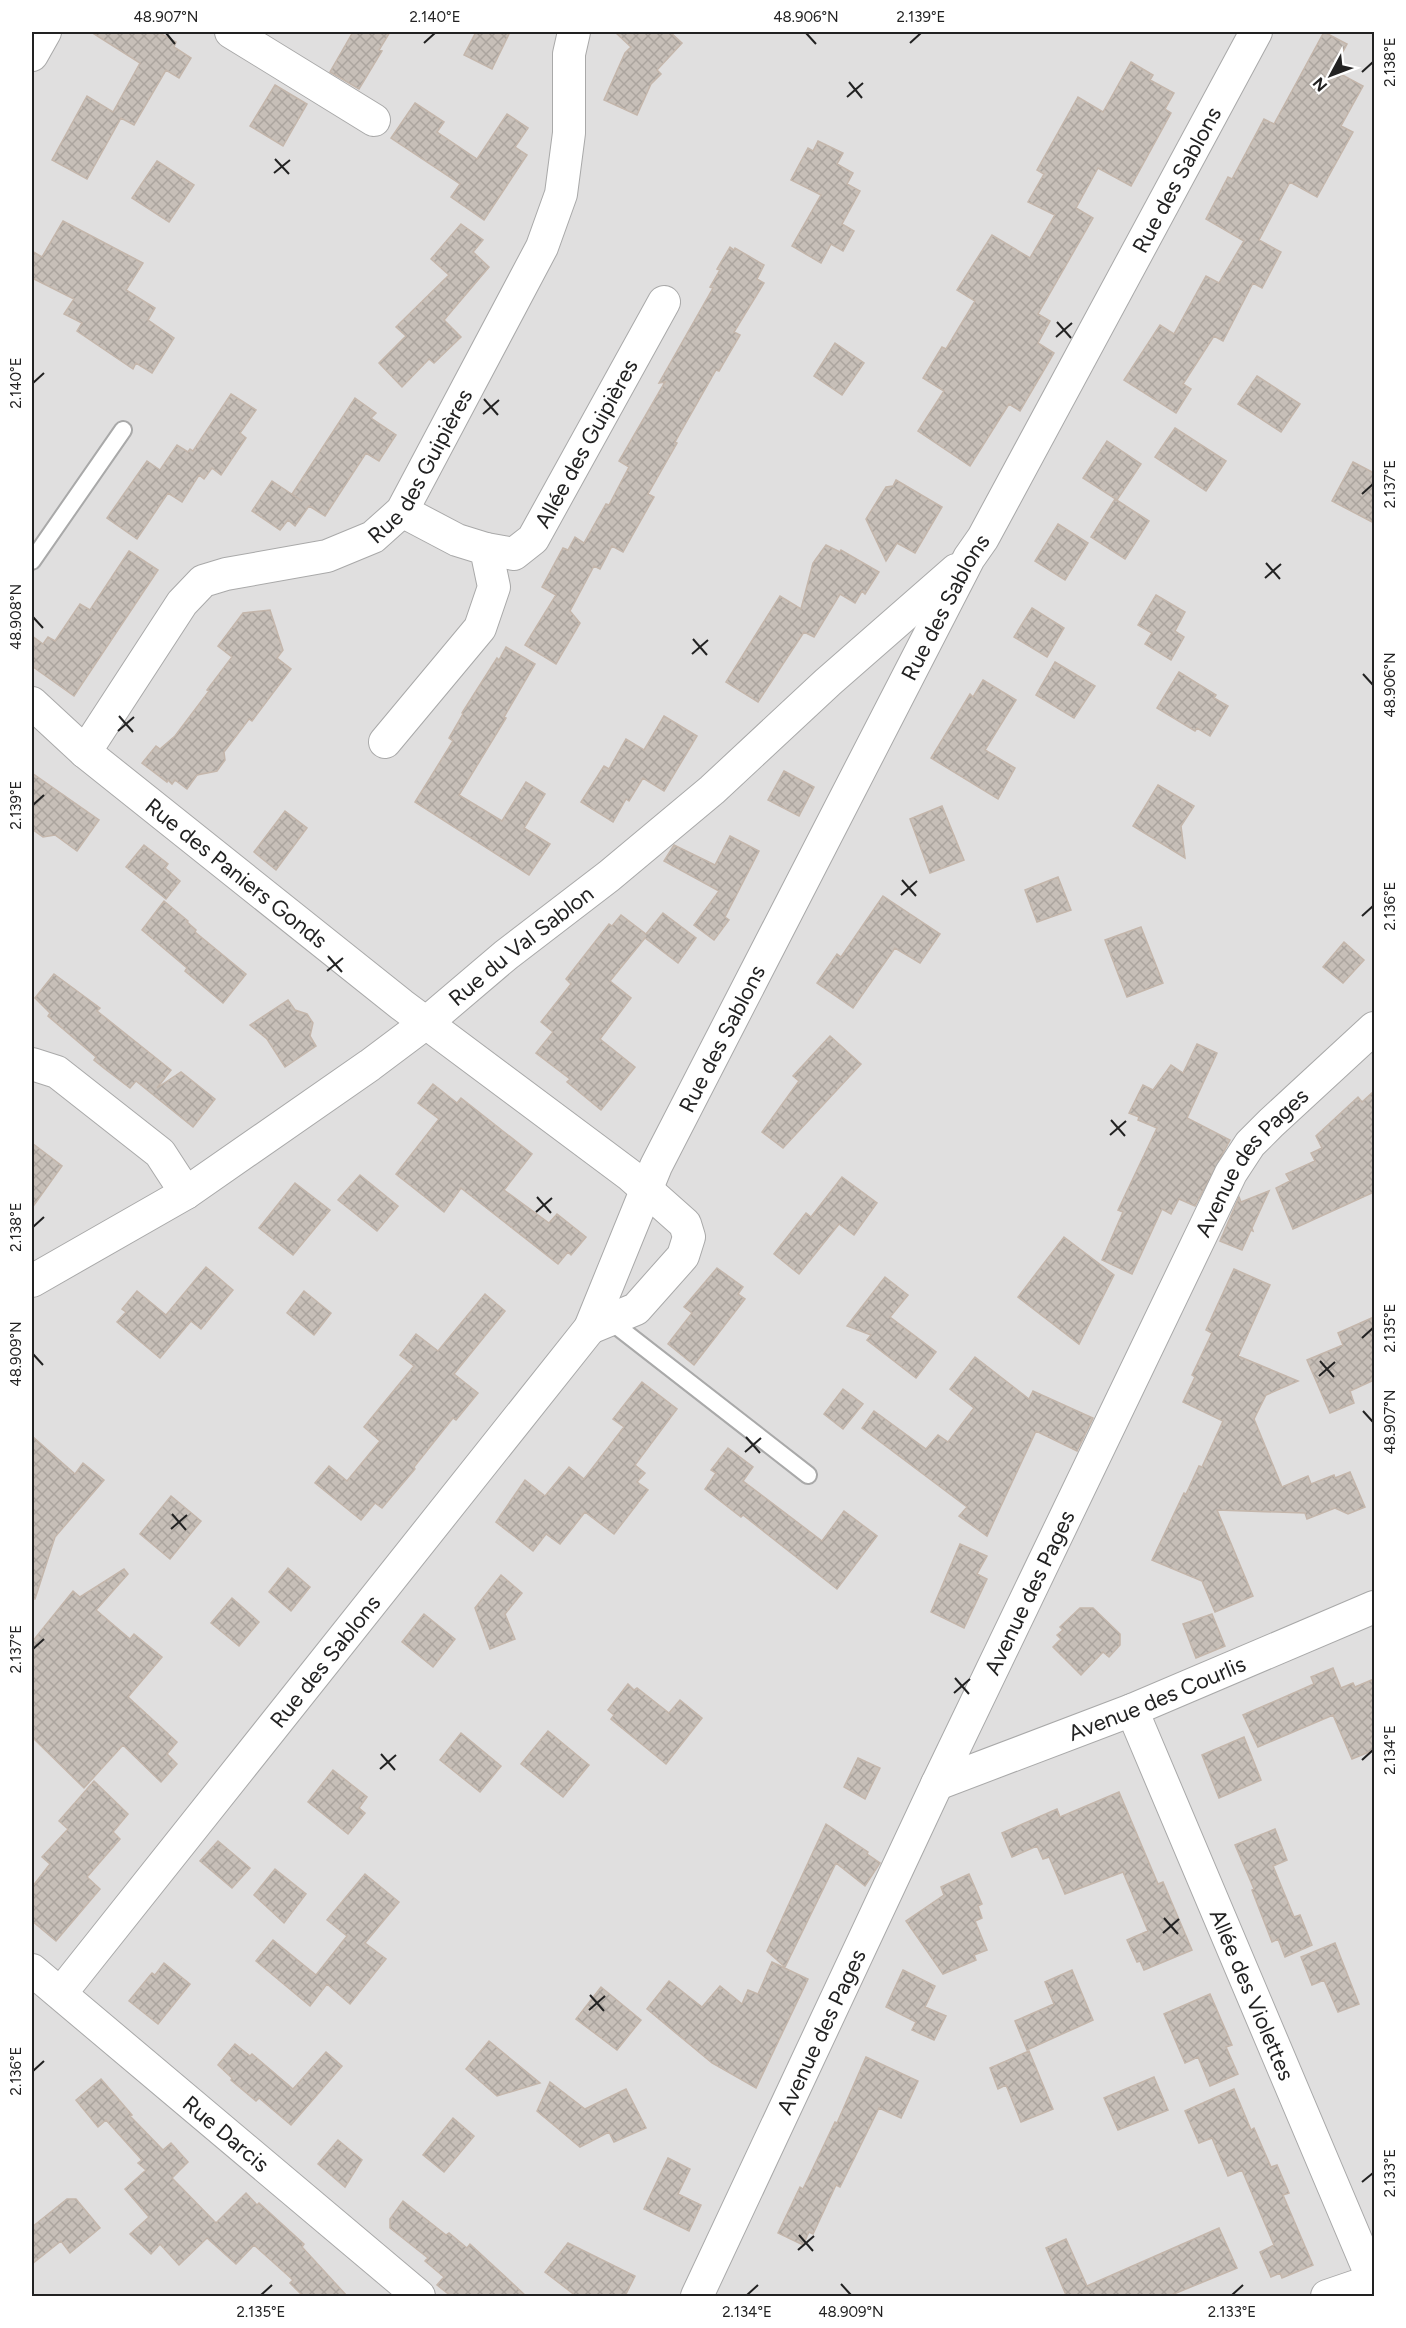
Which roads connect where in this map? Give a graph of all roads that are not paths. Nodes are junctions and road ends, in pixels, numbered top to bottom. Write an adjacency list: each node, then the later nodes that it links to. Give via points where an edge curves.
1 (45, 32): 5 (street)
2 (231, 32): 6 (street)
3 (574, 32): 9 (street, Rue des Guipières, via 569,54 569,133 558,205 542,247)
4 (1256, 32): 11 (street, Rue des Sablons)
5 (32, 55)
6 (374, 120)
7 (664, 302): 10 (street, Allée des Guipières, via 533,539 514,554)
8 (123, 430): 12 (lane)
9 (402, 511): 10 (street, Allée des Guipières, via 458,540); 15 (street, Rue des Guipières, via 373,537 327,556 203,581 183,603)
10 (486, 549): 14 (street, via 494,587 480,628)
11 (969, 558): 16 (street, Rue du Val Sablon, via 712,790); 19 (street, Rue des Sablons)
12 (32, 561)
13 (32, 703): 15 (street, Rue des Paniers Gonds)
14 (385, 742)
15 (85, 752): 16 (street, Rue des Paniers Gonds)
16 (426, 1023): 19 (street, Rue des Paniers Gonds); 20 (street, Rue du Val Sablon)
17 (1374, 1028): 26 (street, Avenue des Pages, via 1271,1122 1231,1173)
18 (32, 1064): 20 (street, via 57,1072 160,1153)
19 (646, 1189): 22 (street, Rue des Sablons); 22 (street, Rue des Sablons, via 685,1224 689,1237 683,1256 636,1309)
20 (186, 1193): 21 (street, Rue du Val Sablon)
21 (32, 1281)
22 (600, 1324): 23 (lane); 28 (street, Rue des Sablons)
23 (808, 1475)
24 (1374, 1607): 25 (street, Avenue des Courlis)
25 (1132, 1710): 26 (street, Avenue des Courlis); 29 (street, Allée des Violettes)
26 (938, 1784): 31 (street, Avenue des Pages)
27 (32, 1970): 28 (street, Rue Darcis)
28 (61, 1993): 30 (street, Rue Darcis)
29 (1374, 2280): 32 (street)
30 (419, 2296)
31 (697, 2296)
32 (1327, 2296)

